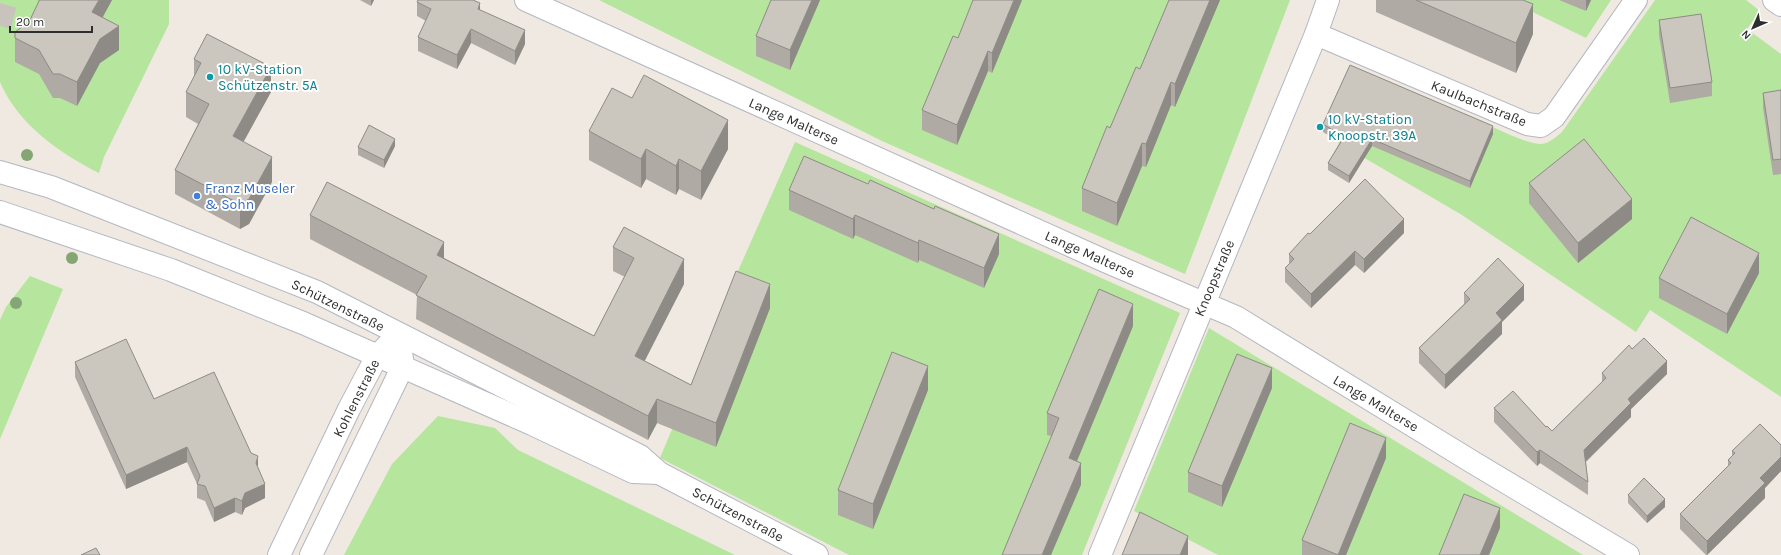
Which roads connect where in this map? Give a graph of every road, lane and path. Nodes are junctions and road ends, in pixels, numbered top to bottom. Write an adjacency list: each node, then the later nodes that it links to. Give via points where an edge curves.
1 (526, 0): 9 (street, Lange Malterse, via 1105,261)
2 (1328, 0): 6 (street, Knoopstraße)
3 (1636, 0): 6 (street, Kaulbachstraße, via 1554,116 1541,126 1526,124)
4 (1774, 0): 5 (street)
5 (1781, 5)
6 (1316, 34): 9 (street, Knoopstraße)
7 (0, 172): 10 (street, Schützenstraße, via 51,187 317,292)
8 (0, 212): 11 (street, Schützenstraße, via 172,270)
9 (1204, 303): 17 (street, Knoopstraße); 18 (street, Lange Malterse, via 1236,317)
10 (399, 335): 11 (street, Kohlenstraße); 12 (street, Kohlenstraße); 13 (street, Schützenstraße, via 640,456)
11 (377, 356): 12 (street, Schützenstraße); 14 (street, Kohlenstraße)
12 (403, 366): 13 (street, Schützenstraße, via 633,472); 15 (street, Kohlenstraße)
13 (659, 473): 16 (street, Schützenstraße)
14 (279, 555)
15 (311, 555)
16 (817, 555)
17 (1100, 555)
18 (1628, 555)

